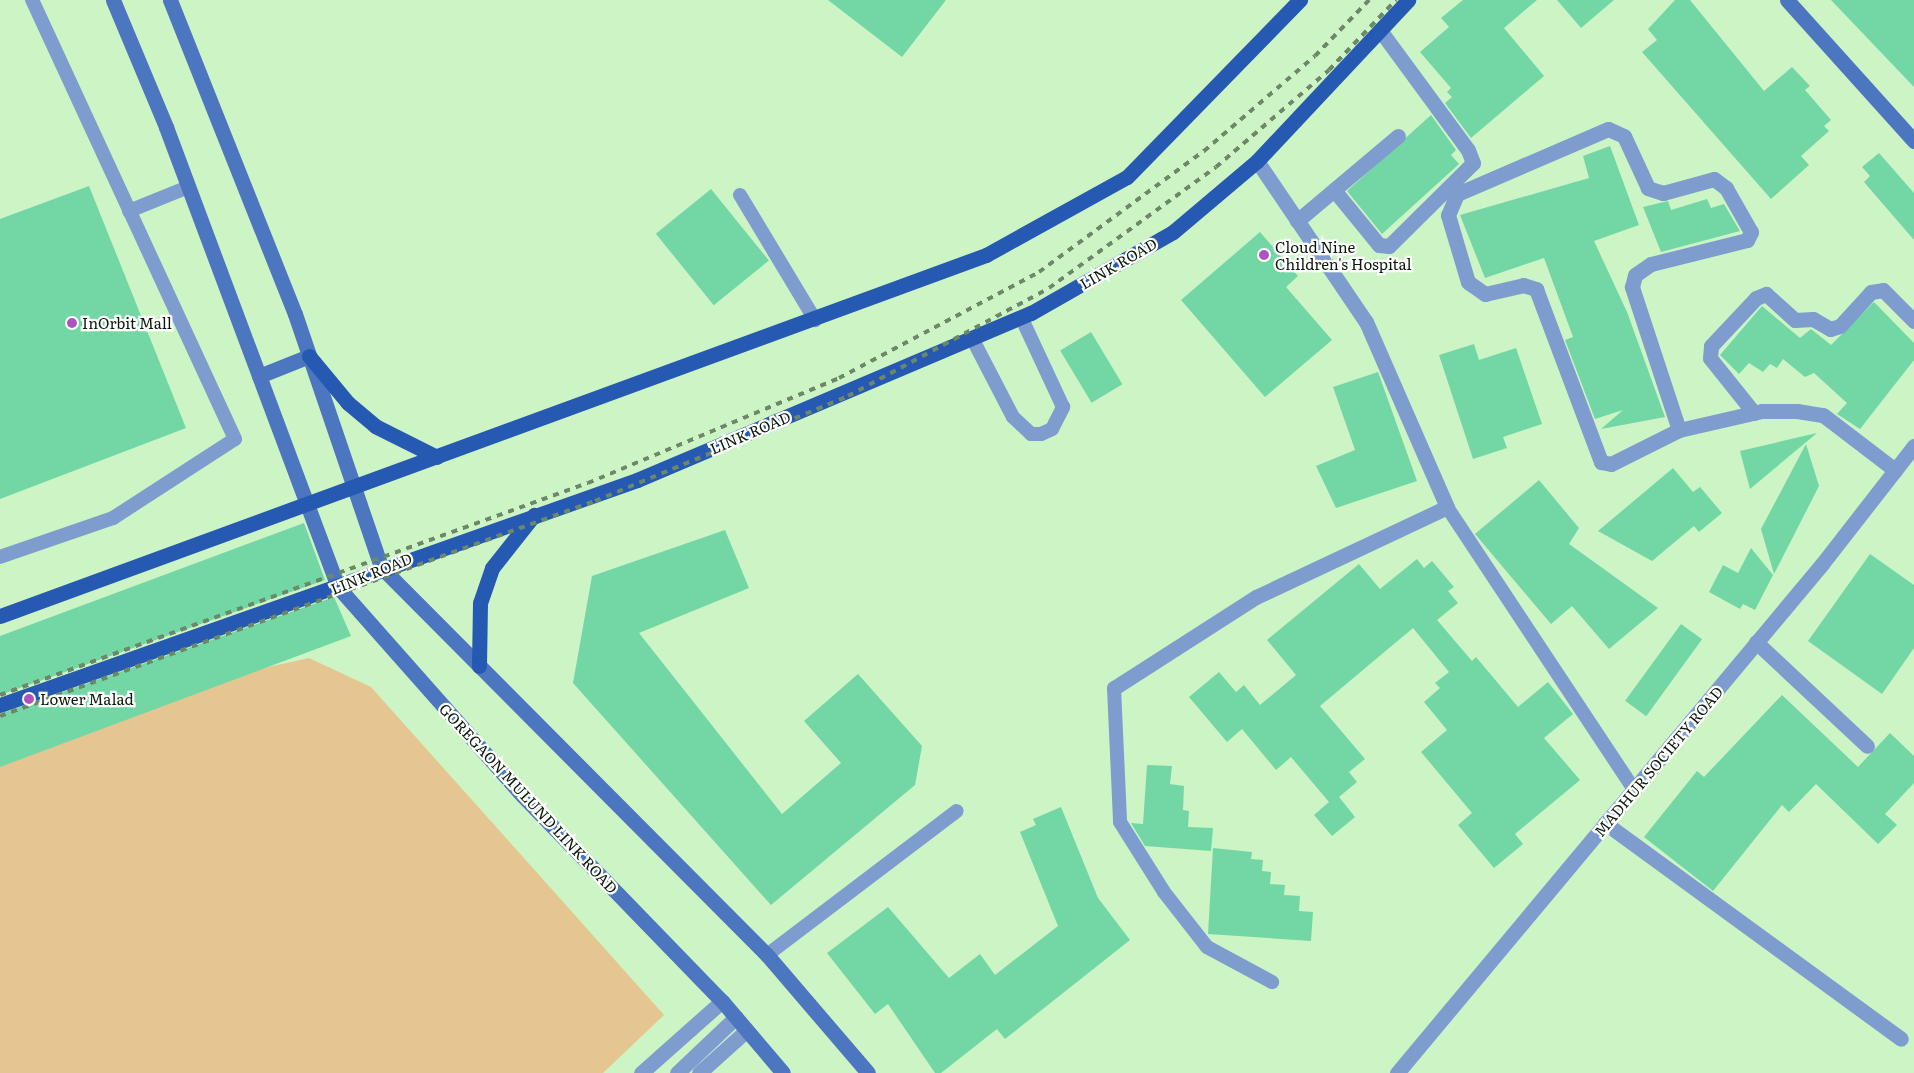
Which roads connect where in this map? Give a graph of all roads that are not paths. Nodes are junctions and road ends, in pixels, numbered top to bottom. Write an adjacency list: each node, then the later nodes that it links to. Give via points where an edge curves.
1 (32, 0): 14 (lane)
2 (113, 0): 11 (main road, GOREGAON MULUND LINK ROAD)
3 (170, 0): 20 (main road)
4 (1300, 0): 17 (main road, via 1127,177 986,255)
5 (1408, 0): 7 (main road, LINK ROAD)
6 (1787, 0): 9 (main road)
7 (1380, 30): 10 (main road, LINK ROAD); 12 (street, via 1468,150 1473,163 1388,246 1379,245)
8 (1398, 136): 12 (street)
9 (1914, 141)
10 (1257, 161): 15 (street); 16 (main road, LINK ROAD, via 1173,232)
11 (188, 187): 14 (lane); 21 (main road, GOREGAON MULUND LINK ROAD)
12 (1334, 190): 15 (street)
13 (740, 195): 17 (lane)
14 (129, 211): 31 (lane, via 235,439 113,518)
15 (1297, 221): 29 (street, via 1366,322)
16 (1020, 317): 19 (main road, LINK ROAD); 19 (lane, via 1063,407 1052,428 1041,434 1031,434 1013,417)
17 (815, 320): 25 (main road)
18 (1914, 321): 22 (street, via 1883,290 1871,292 1840,326 1830,329 1813,319 1795,320 1766,294 1756,298 1711,346 1710,358)
19 (972, 338): 30 (main road, LINK ROAD, via 637,480)
20 (309, 356): 21 (main road); 25 (main road, via 348,403 375,426); 27 (main road)
21 (259, 376): 28 (main road, GOREGAON MULUND LINK ROAD)
22 (1754, 412): 23 (street); 26 (street, via 1797,410 1823,416)
23 (1679, 430): 23 (street, via 1632,287 1635,275 1651,264 1747,240 1751,232 1726,188 1714,179 1664,193 1648,188 1624,136 1608,129 1457,194 1448,215 1468,282 1484,294 1523,284 1536,289 1601,462 1611,464)
24 (1914, 446): 26 (street, MADHUR SOCIETY ROAD)
25 (437, 457): 27 (main road)
26 (1895, 470): 35 (street, MADHUR SOCIETY ROAD)
27 (354, 487): 28 (main road); 32 (main road)
28 (306, 503): 33 (main road, GOREGAON MULUND LINK ROAD); 34 (main road)
29 (1447, 507): 37 (street, via 1256,597); 40 (lane)
30 (534, 515): 32 (main road, LINK ROAD); 36 (main road, via 492,568 480,602)
31 (0, 557)
32 (380, 567): 33 (main road, LINK ROAD); 36 (main road)
33 (338, 587): 38 (main road, LINK ROAD); 45 (main road, GOREGAON MULUND LINK ROAD, via 523,796)
34 (0, 616)
35 (1756, 642): 39 (street); 40 (street, MADHUR SOCIETY ROAD)
36 (479, 666): 43 (main road)
37 (1114, 688): 44 (lane, via 1120,822 1164,892 1207,947)
38 (0, 705)
39 (1867, 746)
40 (1634, 790): 42 (street, MADHUR SOCIETY ROAD)
41 (957, 811): 43 (lane)
42 (1605, 823): 49 (street); 51 (street, MADHUR SOCIETY ROAD)
43 (767, 955): 55 (main road)
44 (1272, 982)
45 (722, 1001): 46 (main road, GOREGAON MULUND LINK ROAD); 48 (street)
46 (736, 1017): 47 (main road, GOREGAON MULUND LINK ROAD); 50 (street)
47 (747, 1030): 50 (street); 54 (main road, GOREGAON MULUND LINK ROAD)
48 (680, 1039): 50 (street); 52 (street)
49 (1901, 1039)
50 (703, 1067): 53 (street)
51 (1404, 1070)
52 (642, 1073)
53 (677, 1073)
54 (783, 1073)
55 (868, 1073)

